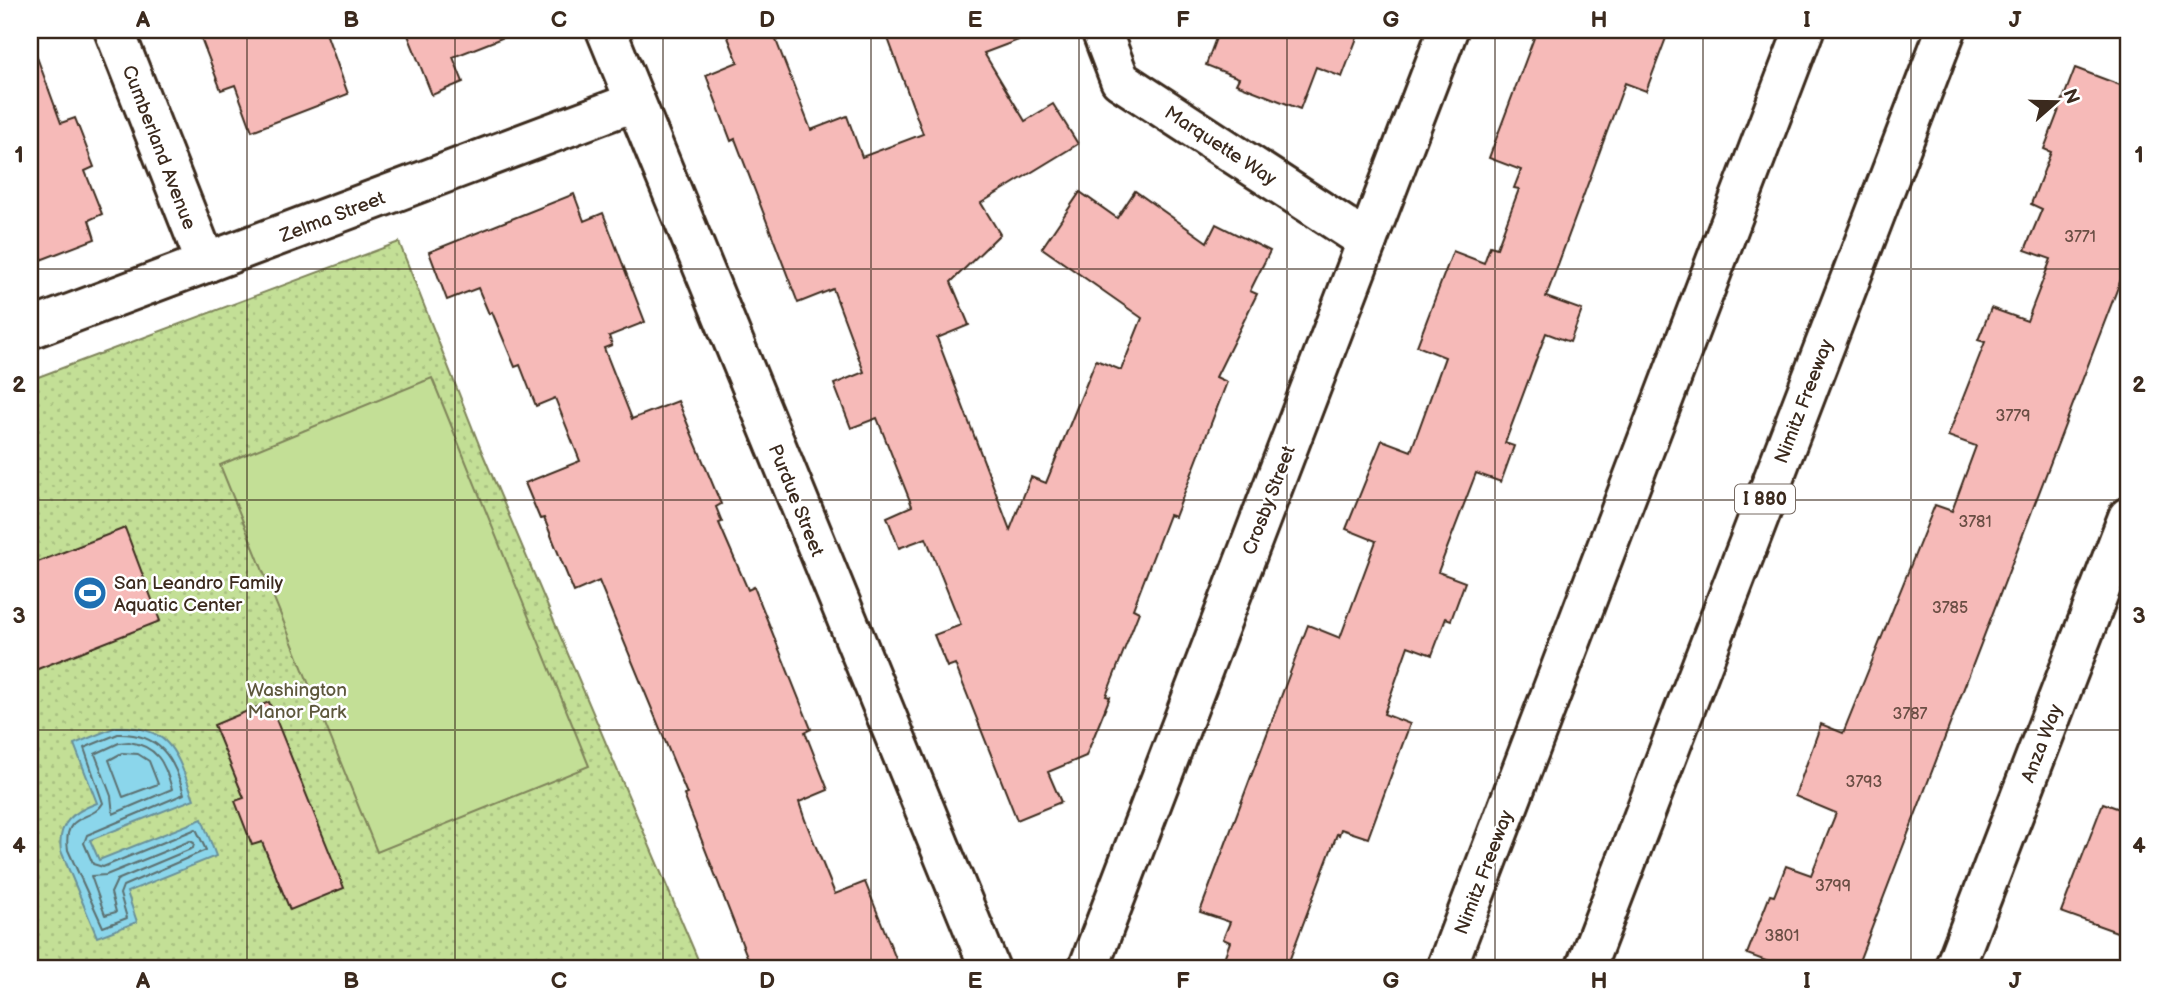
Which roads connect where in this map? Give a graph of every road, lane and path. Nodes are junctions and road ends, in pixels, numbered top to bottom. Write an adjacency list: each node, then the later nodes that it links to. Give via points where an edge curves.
1 (114, 30): 9 (main road, Cumberland Avenue)
2 (606, 30): 7 (main road, Purdue Street)
3 (1101, 30): 8 (main road, Marquette Way, via 1120,80)
4 (1448, 30): 8 (main road, Crosby Street)
5 (1804, 30): 14 (main road, Nimitz Freeway)
6 (1946, 30): 15 (main road, Nimitz Freeway / I 880)
7 (634, 102): 9 (main road, Zelma Street); 12 (main road, Purdue Street)
8 (1367, 241): 13 (main road, Crosby Street)
9 (206, 263): 10 (main road, Zelma Street)
10 (30, 329)
11 (2128, 517): 16 (main road, Anza Way)
12 (990, 969)
13 (1088, 969)
14 (1446, 969)
15 (1585, 969)
16 (1954, 969)

